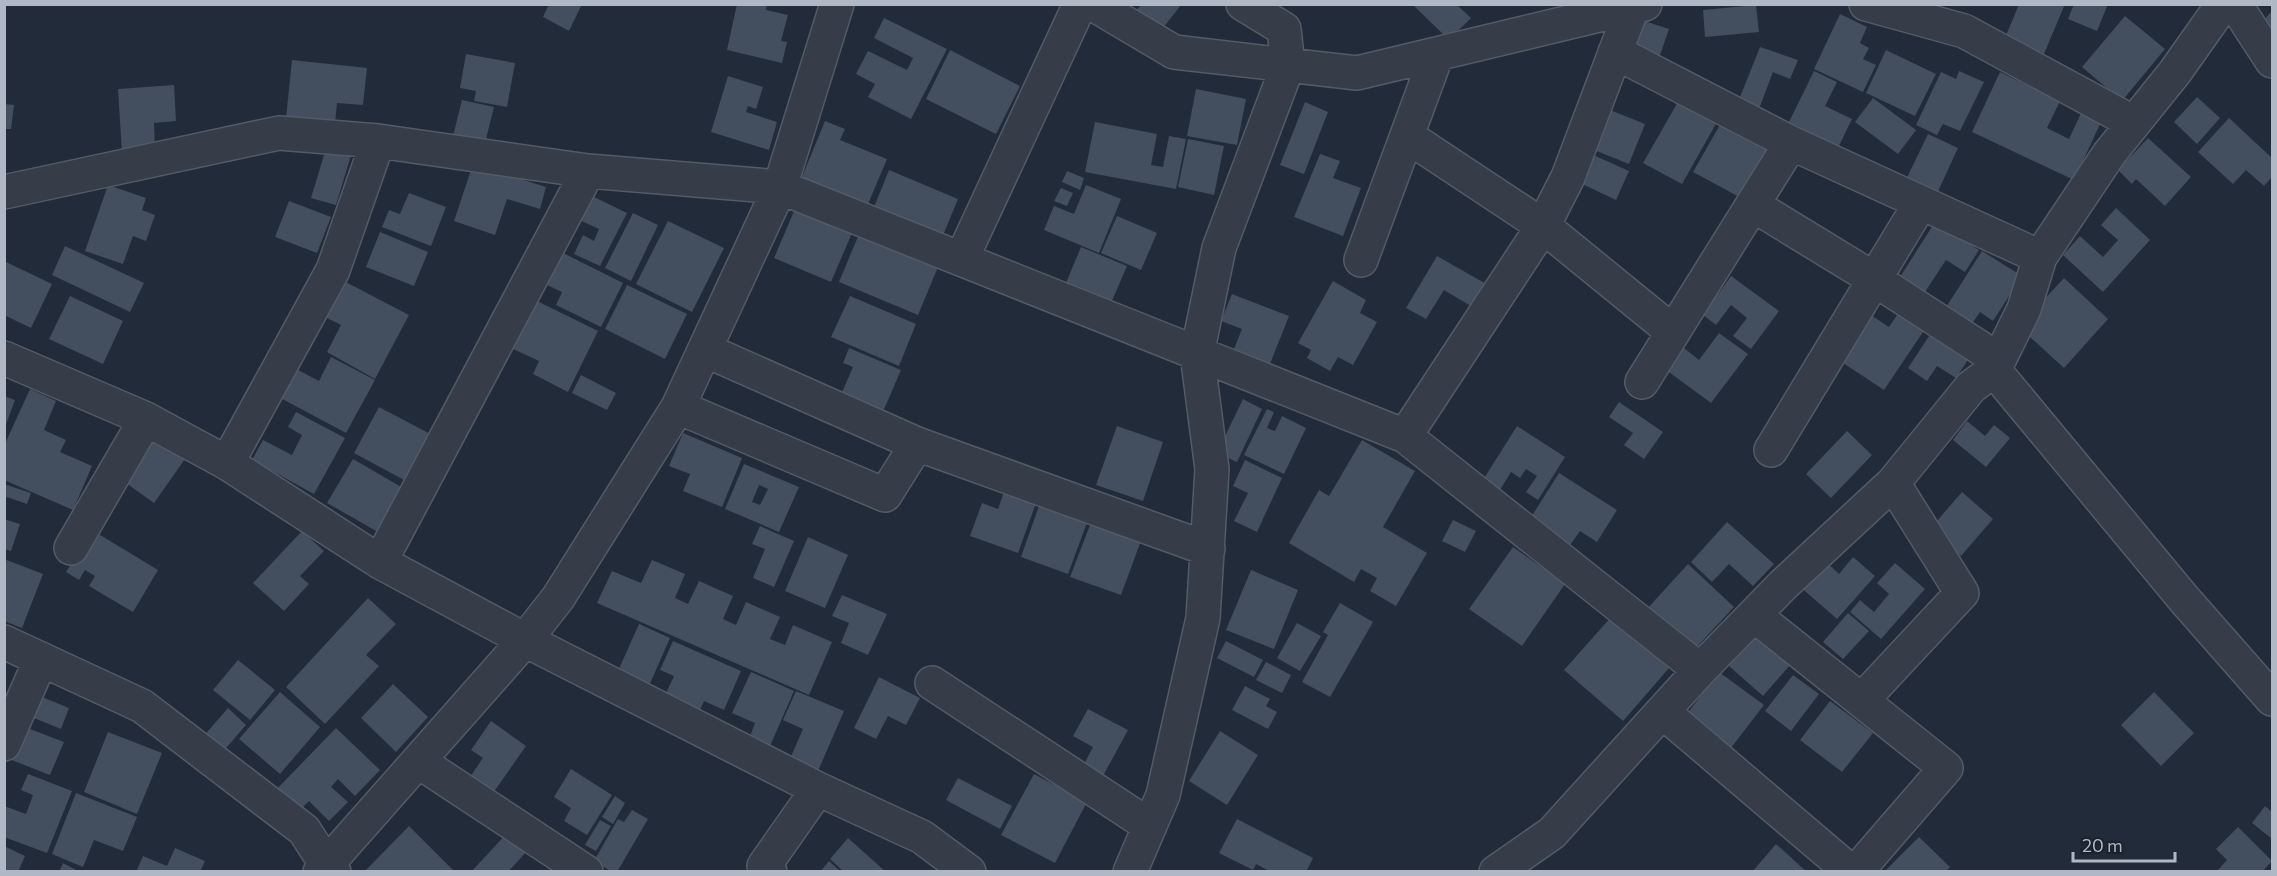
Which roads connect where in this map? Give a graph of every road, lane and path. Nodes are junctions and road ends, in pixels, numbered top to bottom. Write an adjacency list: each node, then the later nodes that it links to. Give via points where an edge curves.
1 (837, 4): 18 (street)
2 (1080, 4): 24 (street)
3 (1093, 4): 12 (street, via 1174,52)
4 (1243, 4): 12 (street, via 1284,29)
5 (1866, 4): 13 (street, via 1964,31)
6 (2223, 4): 13 (street)
7 (2235, 4): 11 (street)
8 (1638, 6): 9 (street); 10 (street)
9 (1615, 52): 16 (street); 22 (street, via 1568,177)
10 (1437, 54): 12 (street, via 1358,73); 14 (street)
11 (2272, 61)
12 (1288, 65): 29 (street, via 1219,248)
13 (2134, 123): 23 (street)
14 (1407, 136): 22 (street); 25 (street)
15 (378, 141): 17 (street); 19 (street, via 279,133); 38 (street, via 333,270)
16 (1791, 143): 20 (street); 21 (street)
17 (588, 171): 18 (street); 42 (street)
18 (780, 187): 24 (street); 28 (street)
19 (4, 192)
20 (1920, 204): 23 (street); 26 (street)
21 (1753, 205): 26 (street); 27 (street)
22 (1543, 226): 27 (street); 35 (street)
23 (2040, 257): 31 (street, via 2024,309)
24 (962, 258): 29 (street)
25 (1361, 260)
26 (1874, 279): 31 (street); 37 (street)
27 (1673, 332): 32 (street)
28 (705, 350): 33 (street); 36 (street)
29 (1197, 354): 35 (street); 41 (street, via 1212,469)
30 (4, 358): 34 (street)
31 (1997, 365): 39 (street, via 1971,387); 49 (street, via 2184,599)
32 (1642, 382)
33 (678, 407): 36 (street, via 885,495); 44 (street, via 558,598)
34 (146, 419): 38 (street); 40 (street)
35 (1405, 436): 47 (street)
36 (917, 444): 41 (street)
37 (1771, 450)
38 (226, 463): 42 (street)
39 (1893, 483): 43 (street); 50 (street, via 1962,593)
40 (71, 548)
41 (1208, 549): 55 (street, via 1203,618 1163,795)
42 (380, 562): 44 (street)
43 (1754, 615): 47 (street); 50 (street)
44 (525, 640): 53 (street); 54 (street)
45 (4, 642): 46 (street)
46 (41, 659): 52 (street); 56 (street, via 142,706 304,830)
47 (1700, 670): 51 (street)
48 (932, 683): 55 (street)
49 (2272, 699)
50 (1862, 700): 63 (street, via 1946,768)
51 (1663, 712): 61 (street, via 1552,833); 62 (street)
52 (4, 744)
53 (418, 761): 56 (street); 57 (street)
54 (818, 789): 58 (street, via 764,866); 59 (street, via 922,837)
55 (1150, 826): 60 (street)
56 (327, 869)
57 (586, 872)
58 (770, 872)
59 (969, 872)
60 (1130, 872)
61 (1496, 872)
62 (1851, 872)
63 (1857, 872)

